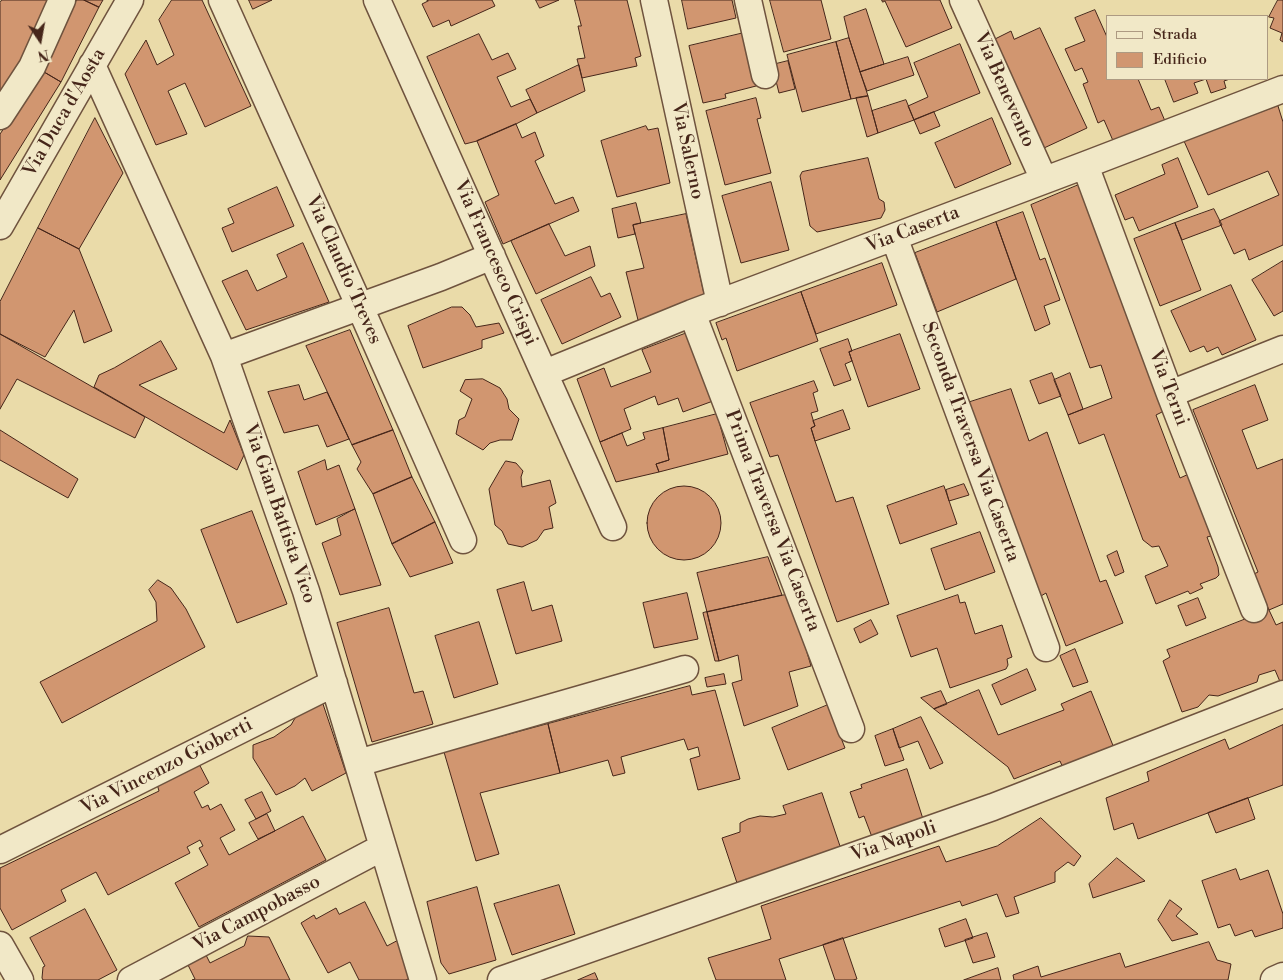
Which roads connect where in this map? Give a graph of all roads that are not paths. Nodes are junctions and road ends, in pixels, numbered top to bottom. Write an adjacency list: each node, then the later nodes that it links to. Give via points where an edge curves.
1 (62, 0): 11 (street, via 32,67)
2 (130, 0): 8 (street, Via Duca d'Aosta)
3 (222, 0): 18 (street, Via Claudio Treves)
4 (377, 0): 16 (street, Via Francesco Crispi)
5 (654, 0): 17 (street, Via Salerno)
6 (748, 0): 9 (street)
7 (963, 0): 13 (street, Via Benevento)
8 (92, 64): 14 (street, Via Duca d'Aosta); 21 (street, Via Gian Battista Vico)
9 (765, 75)
10 (1283, 89): 12 (street, Via Caserta)
11 (0, 116)
12 (1085, 165): 13 (street, Via Caserta); 23 (street, Via Terni)
13 (1044, 180): 15 (street, Via Caserta)
14 (0, 226)
15 (894, 237): 17 (street, Via Caserta); 27 (street, Seconda Traversa Via Caserta)
16 (492, 256): 18 (street); 22 (street, Via Francesco Crispi)
17 (720, 303): 19 (street, Via Caserta)
18 (360, 306): 21 (street); 25 (street, Via Claudio Treves)
19 (692, 313): 22 (street, Via Caserta); 31 (street, Prima Traversa Via Caserta)
20 (1283, 349): 23 (street)
21 (224, 356): 29 (street, Via Gian Battista Vico, via 306,591)
22 (544, 373): 24 (street, Via Francesco Crispi)
23 (1170, 394): 26 (street, Via Terni)
24 (613, 527)
25 (463, 540)
26 (1254, 609)
27 (1046, 648)
28 (685, 669): 32 (street)
29 (334, 683): 32 (street, Via Gian Battista Vico); 34 (street, Via Vincenzo Gioberti)
30 (1283, 694): 40 (street, Via Napoli, via 993,807)
31 (851, 729)
32 (358, 763): 33 (street, Via Gian Battista Vico)
33 (383, 847): 38 (street, Via Campobasso); 39 (street, Via Gian Battista Vico)
34 (0, 850)
35 (0, 945): 37 (street)
36 (1283, 976): 41 (street)
37 (20, 980)
38 (130, 980)
39 (423, 980)
40 (501, 980)
41 (1274, 980)

